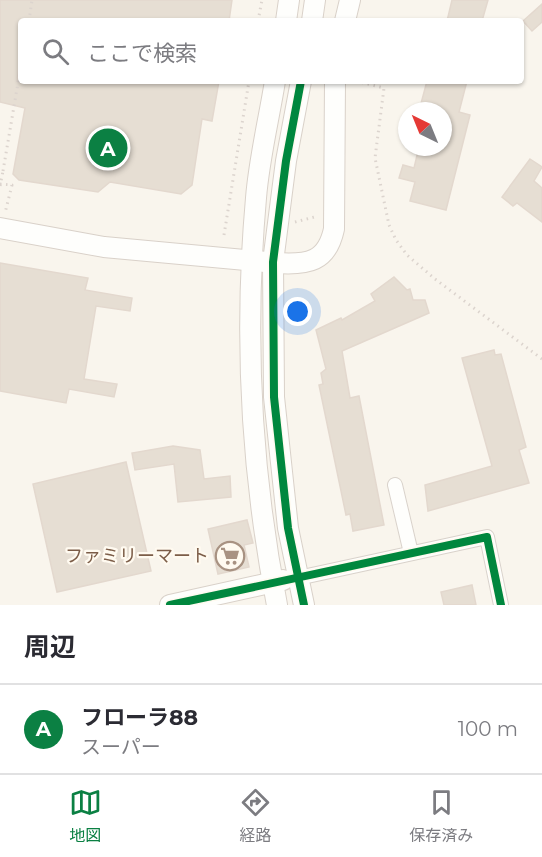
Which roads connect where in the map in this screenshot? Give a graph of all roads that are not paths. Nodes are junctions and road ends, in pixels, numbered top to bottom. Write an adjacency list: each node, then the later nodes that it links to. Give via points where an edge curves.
1 (289, 0): 4 (street)
2 (315, 0): 5 (street)
3 (351, 0): 6 (street)
4 (286, 18)
5 (312, 18)
6 (346, 18)
7 (275, 84): 11 (street, via 256,196)
8 (301, 84): 12 (street)
9 (335, 84): 12 (street, via 331,245 324,255 294,264)
10 (1, 228): 11 (street, via 104,247)
11 (253, 260): 12 (street); 16 (street, via 250,337 258,491)
12 (273, 262): 15 (street, via 274,397 288,528)
13 (395, 485): 14 (street)
14 (411, 553): 15 (street); 20 (street, via 487,537)
15 (298, 578): 16 (street); 19 (street)
16 (272, 581): 17 (street); 18 (street)
17 (170, 605)
18 (277, 605)
19 (304, 605)
20 (501, 605)

